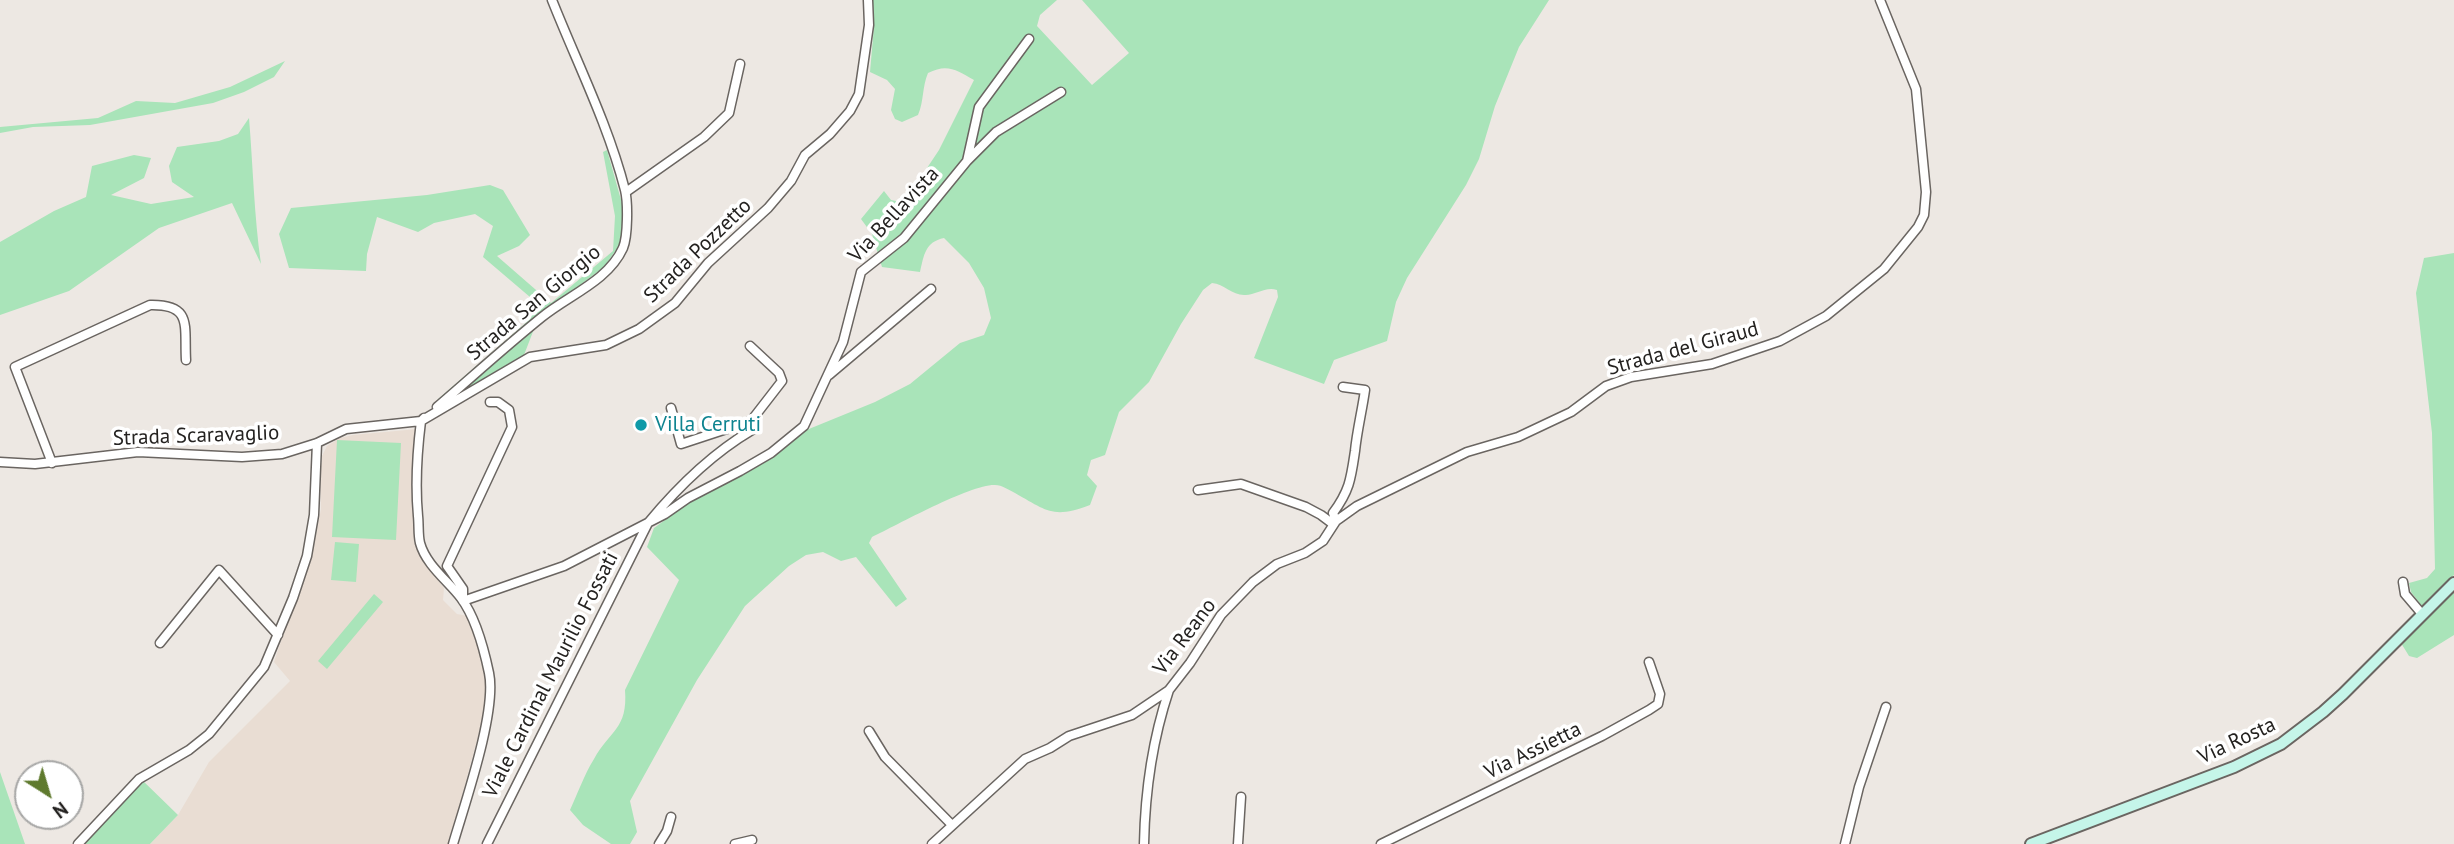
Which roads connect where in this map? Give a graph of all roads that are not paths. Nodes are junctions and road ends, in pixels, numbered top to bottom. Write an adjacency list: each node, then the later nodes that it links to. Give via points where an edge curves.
1 (552, 0): 8 (street, Strada San Giorgio)
2 (868, 0): 16 (street, Strada Pozzetto, via 859,94 850,111 805,155 768,208 708,263 675,303 639,330 606,345 530,357)
3 (1880, 0): 22 (street, Strada del Giraud, via 1916,89 1926,192 1918,227 1884,269 1826,316 1780,341 1712,364 1631,377 1606,386 1571,412 1518,437 1466,452)
4 (1029, 39): 7 (street, Via Bellavista, via 979,107)
5 (740, 64): 8 (street, via 729,113 704,137)
6 (1061, 92): 7 (street, Via Bellavista, via 996,131)
7 (967, 161): 12 (street, Via Bellavista, via 904,238 861,272 843,342)
8 (626, 192): 16 (street, Strada San Giorgio, via 624,246 614,262 596,280 545,314)
9 (931, 289): 12 (street, Via Bellavista)
10 (750, 345): 17 (street, via 782,381)
11 (186, 360): 20 (street, via 180,311 150,305 15,367)
12 (827, 377): 23 (street, Via Bellavista, via 804,426 771,453)
13 (1343, 387): 22 (street, Via Reano, via 1365,390 1353,471 1344,499 1333,513)
14 (491, 401): 26 (street, via 509,410 512,427 447,566 463,589)
15 (671, 408): 17 (street, via 681,444)
16 (421, 421): 18 (street, Strada Scaravaglio, via 346,429); 26 (street, via 416,489 421,543)
17 (751, 421): 23 (street, via 752,430 727,445)
18 (317, 443): 20 (street, Strada Scaravaglio, via 282,454 242,457 138,452); 28 (street, via 307,556)
19 (0, 462): 20 (street, Strada Scaravaglio)
20 (52, 463)
21 (1198, 490): 22 (street, via 1241,484)
22 (1334, 522): 31 (street, Via Reano, via 1322,541 1276,564 1253,582 1221,615)
23 (648, 523): 26 (street, via 564,566); 40 (street, Viale Cardinal Maurilio Fossati)
24 (2403, 582): 27 (street, via 2406,594)
25 (2454, 583): 27 (street, Via Rosta)
26 (463, 601): 39 (street, via 490,675 490,700)
27 (2422, 614): 48 (street, Via Rosta, via 2333,703 2281,744 2234,767)
28 (278, 635): 29 (street, via 219,570); 38 (street, via 264,667 209,734 139,779)
29 (160, 643)
30 (1649, 662): 46 (street, Via Assietta, via 1660,694 1658,704)
31 (1169, 690): 36 (street, Via Reano, via 1132,715 1069,736 1025,759); 44 (street, via 1159,718)
32 (1886, 707): 47 (street)
33 (869, 731): 36 (street, via 885,757)
34 (1241, 797): 45 (street)
35 (671, 817): 41 (street)
36 (951, 824): 43 (street, Via Reano)
37 (752, 840): 42 (street)
38 (78, 844)
39 (453, 844)
40 (486, 844)
41 (659, 844)
42 (735, 844)
43 (932, 844)
44 (1144, 844)
45 (1238, 844)
46 (1381, 844)
47 (1845, 844)
48 (2031, 844)

